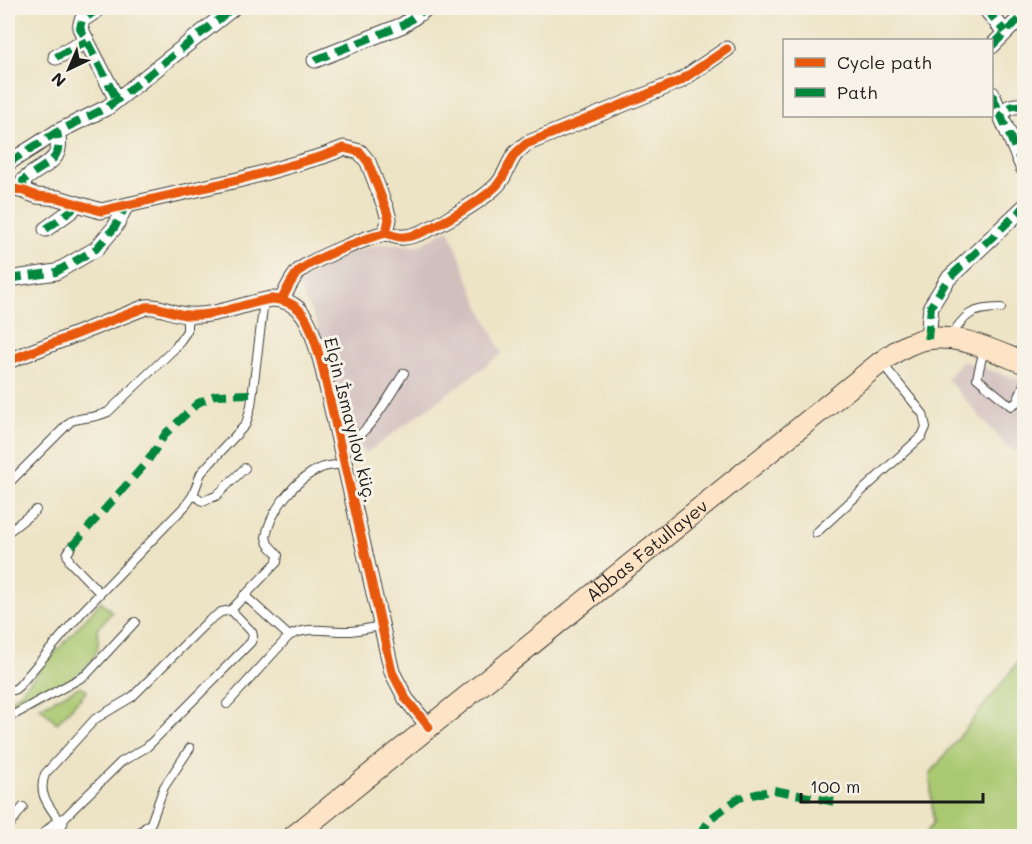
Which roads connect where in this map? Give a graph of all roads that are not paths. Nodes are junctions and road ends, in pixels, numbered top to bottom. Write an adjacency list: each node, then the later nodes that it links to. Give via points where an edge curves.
1 (100, 8): 7 (street, via 82,20 80,28)
2 (233, 8): 13 (street)
3 (427, 8): 11 (street, via 403,25)
4 (985, 8): 6 (street)
5 (1024, 14): 6 (street)
6 (1005, 32): 8 (street)
7 (87, 41): 10 (street); 13 (street)
8 (993, 45)
9 (727, 49): 25 (street, via 681,81 526,144 515,153 506,174 493,189 440,224 406,238)
10 (56, 57)
11 (315, 60)
12 (993, 96): 15 (street)
13 (117, 100): 16 (street)
14 (1024, 106): 15 (street, via 1012,105)
15 (1001, 116): 18 (street)
16 (57, 132): 17 (street); 20 (street, via 58,153 22,181)
17 (8, 163)
18 (1024, 169)
19 (8, 188): 20 (street)
20 (24, 190): 21 (street)
21 (75, 203): 22 (street, via 101,211); 24 (street, via 72,210)
22 (125, 207): 25 (street, via 242,179 344,148 360,152 368,162 387,209); 26 (street, via 115,227 96,249 56,272)
23 (1024, 207): 31 (street, via 948,279 931,306)
24 (46, 229)
25 (386, 233): 27 (street, via 305,267 292,279)
26 (8, 279)
27 (282, 299): 28 (street); 38 (street, Elçin İsmayılov küç., via 296,305 308,323)
28 (264, 300): 30 (street); 41 (lane, via 246,424 201,472)
29 (1001, 308): 31 (lane, via 979,308 967,314)
30 (187, 316): 33 (street, via 146,307); 40 (lane, via 185,336 125,396 98,417 71,421)
31 (939, 339): 32 (main road); 34 (main road, Abbas Fətullayev, via 914,342)
32 (984, 348): 35 (main road); 37 (lane, via 977,374 979,381 1011,406 1017,402)
33 (8, 361)
34 (881, 362): 44 (lane, via 923,414 926,427 922,436); 55 (main road, Abbas Fətullayev)
35 (1024, 363)
36 (405, 373): 38 (lane, via 370,427)
37 (1024, 384)
38 (343, 456): 47 (lane, via 317,470 280,503 266,537 279,559); 50 (street, Elçin İsmayılov küç.)
39 (245, 468): 41 (lane, via 211,499 203,501)
40 (8, 484)
41 (193, 495): 46 (lane)
42 (36, 510): 43 (lane)
43 (8, 532)
44 (816, 534)
45 (72, 546): 46 (lane, via 67,554 70,562)
46 (100, 593): 52 (lane, via 19,686)
47 (244, 595): 48 (lane); 51 (lane)
48 (231, 610): 58 (lane, via 252,632 251,642 147,747 122,762); 58 (lane, via 207,622 132,697 95,719 45,774 43,795)
49 (135, 622): 54 (lane, via 86,675)
50 (380, 626): 51 (lane, via 354,631 302,630); 55 (street, Elçin İsmayılov küç., via 392,672 406,699)
51 (289, 636): 53 (lane)
52 (8, 689)
53 (227, 704)
54 (8, 718)
55 (429, 727): 62 (main road, Abbas Fətullayev)
56 (190, 748): 61 (lane, via 164,787 151,823)
57 (23, 807): 59 (lane)
58 (60, 822): 60 (street)
59 (8, 827)
60 (46, 837)
61 (135, 837)
62 (294, 837)

